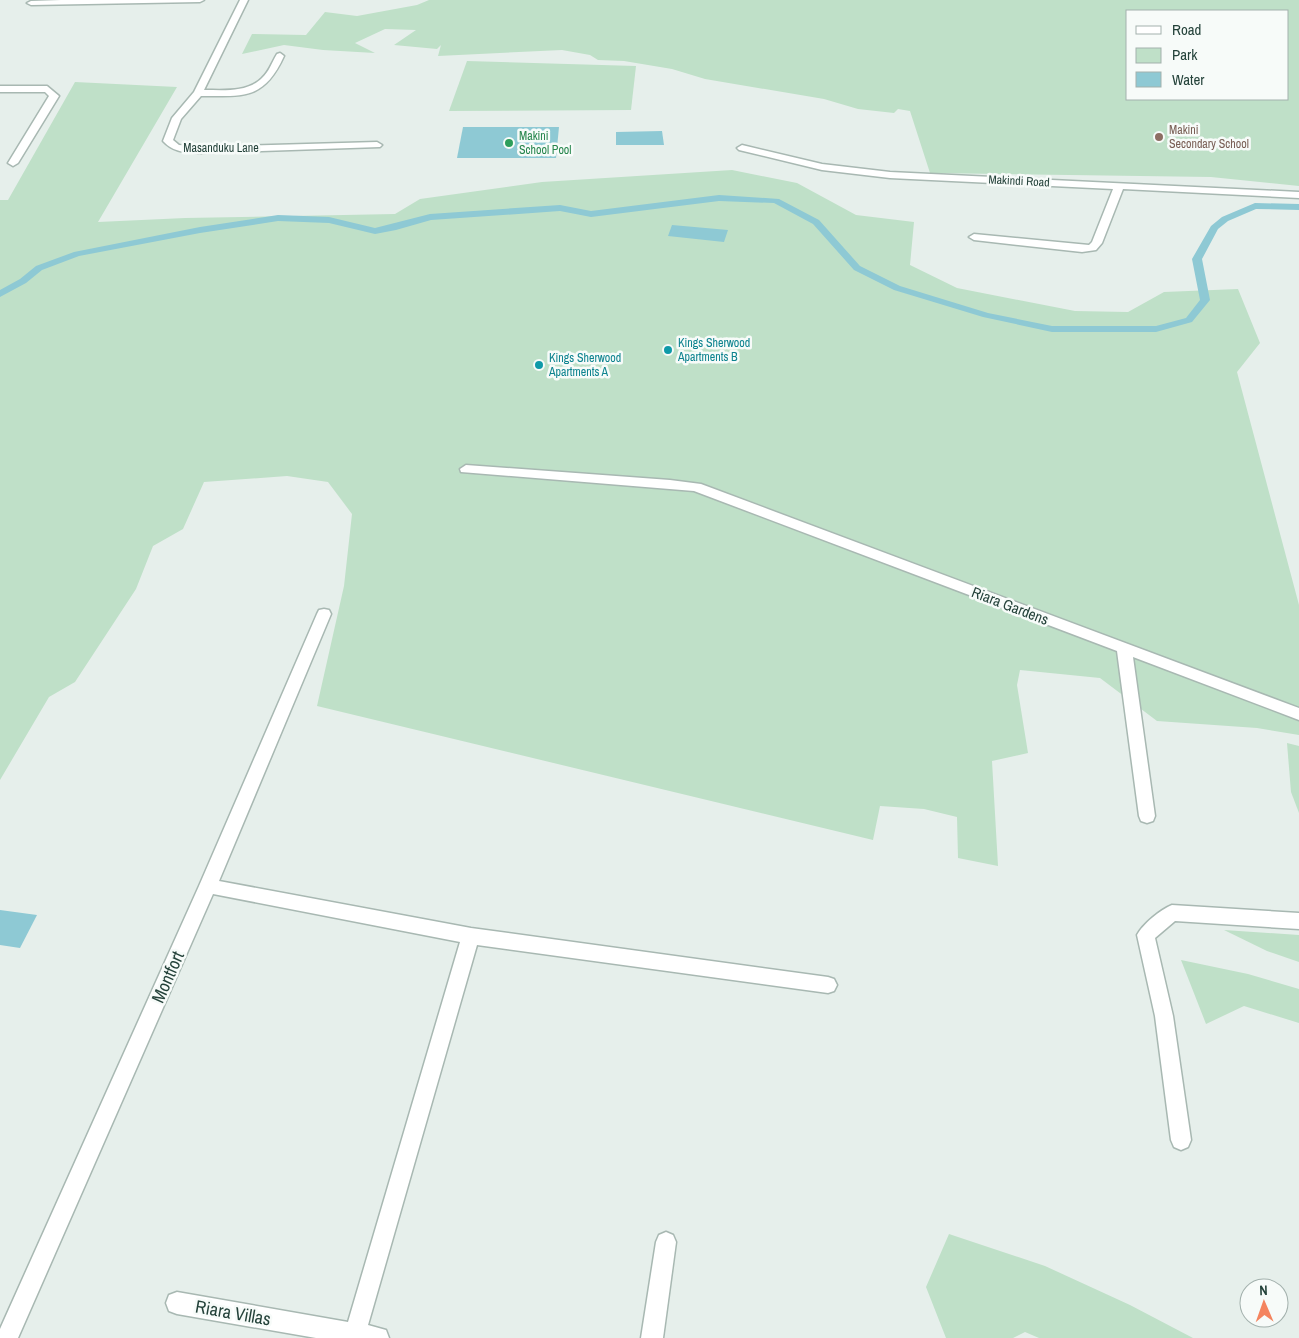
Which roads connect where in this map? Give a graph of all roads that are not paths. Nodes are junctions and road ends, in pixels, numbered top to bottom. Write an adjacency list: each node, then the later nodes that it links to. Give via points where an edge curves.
1 (164, 0): 2 (street); 4 (street)
2 (200, 0)
3 (244, 0): 8 (street, Masanduku Lane)
4 (64, 1): 5 (street)
5 (30, 3)
6 (280, 56): 8 (street, via 271,76 257,88 245,92)
7 (0, 89): 11 (street, via 47,89 54,96)
8 (198, 93): 9 (street, Masanduku Lane, via 177,118 168,141 176,148)
9 (377, 145)
10 (742, 148): 12 (street, Makindi Road, via 822,167 890,175)
11 (13, 163)
12 (1119, 186): 13 (street, Makindi Road); 14 (street, via 1097,244 1092,248)
13 (1299, 195)
14 (974, 237)
15 (466, 470): 17 (street, Riara Gardens, via 696,488)
16 (324, 614): 20 (street, Montfort)
17 (1124, 649): 18 (street, Riara Gardens); 19 (street)
18 (1299, 714)
19 (1147, 816)
20 (208, 886): 22 (street); 28 (street, Montfort)
21 (1299, 921): 24 (street, via 1172,913 1146,935 1164,1016)
22 (471, 936): 23 (street); 27 (street)
23 (828, 985)
24 (1181, 1140)
25 (666, 1242): 30 (street)
26 (177, 1303): 27 (street, Riara Villas)
27 (356, 1334): 29 (street, Riara Villas)
28 (7, 1338)
29 (378, 1338)
30 (652, 1338)

